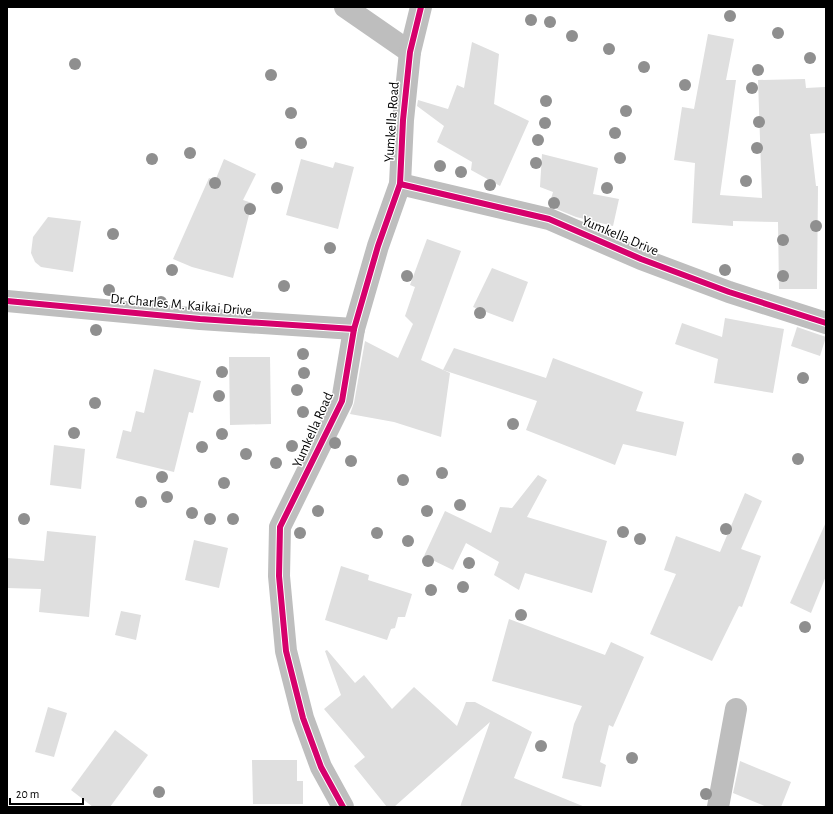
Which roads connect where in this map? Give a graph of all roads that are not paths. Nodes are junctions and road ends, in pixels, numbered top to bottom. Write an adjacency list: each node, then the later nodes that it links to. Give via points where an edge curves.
1 (345, 7): 3 (street)
2 (421, 7): 3 (street, Yumkella Road)
3 (410, 52): 4 (street, Yumkella Road)
4 (400, 184): 6 (street, Yumkella Drive, via 549,219 641,259 729,292); 7 (street, Yumkella Road, via 378,246)
5 (7, 301): 7 (street, Dr. Charles M. Kaikai Drive, via 200,319)
6 (826, 323)
7 (354, 329): 9 (street, Yumkella Road, via 342,402 280,527 279,576 286,651 320,767)
8 (736, 710): 10 (street)
9 (343, 807)
10 (718, 807)

